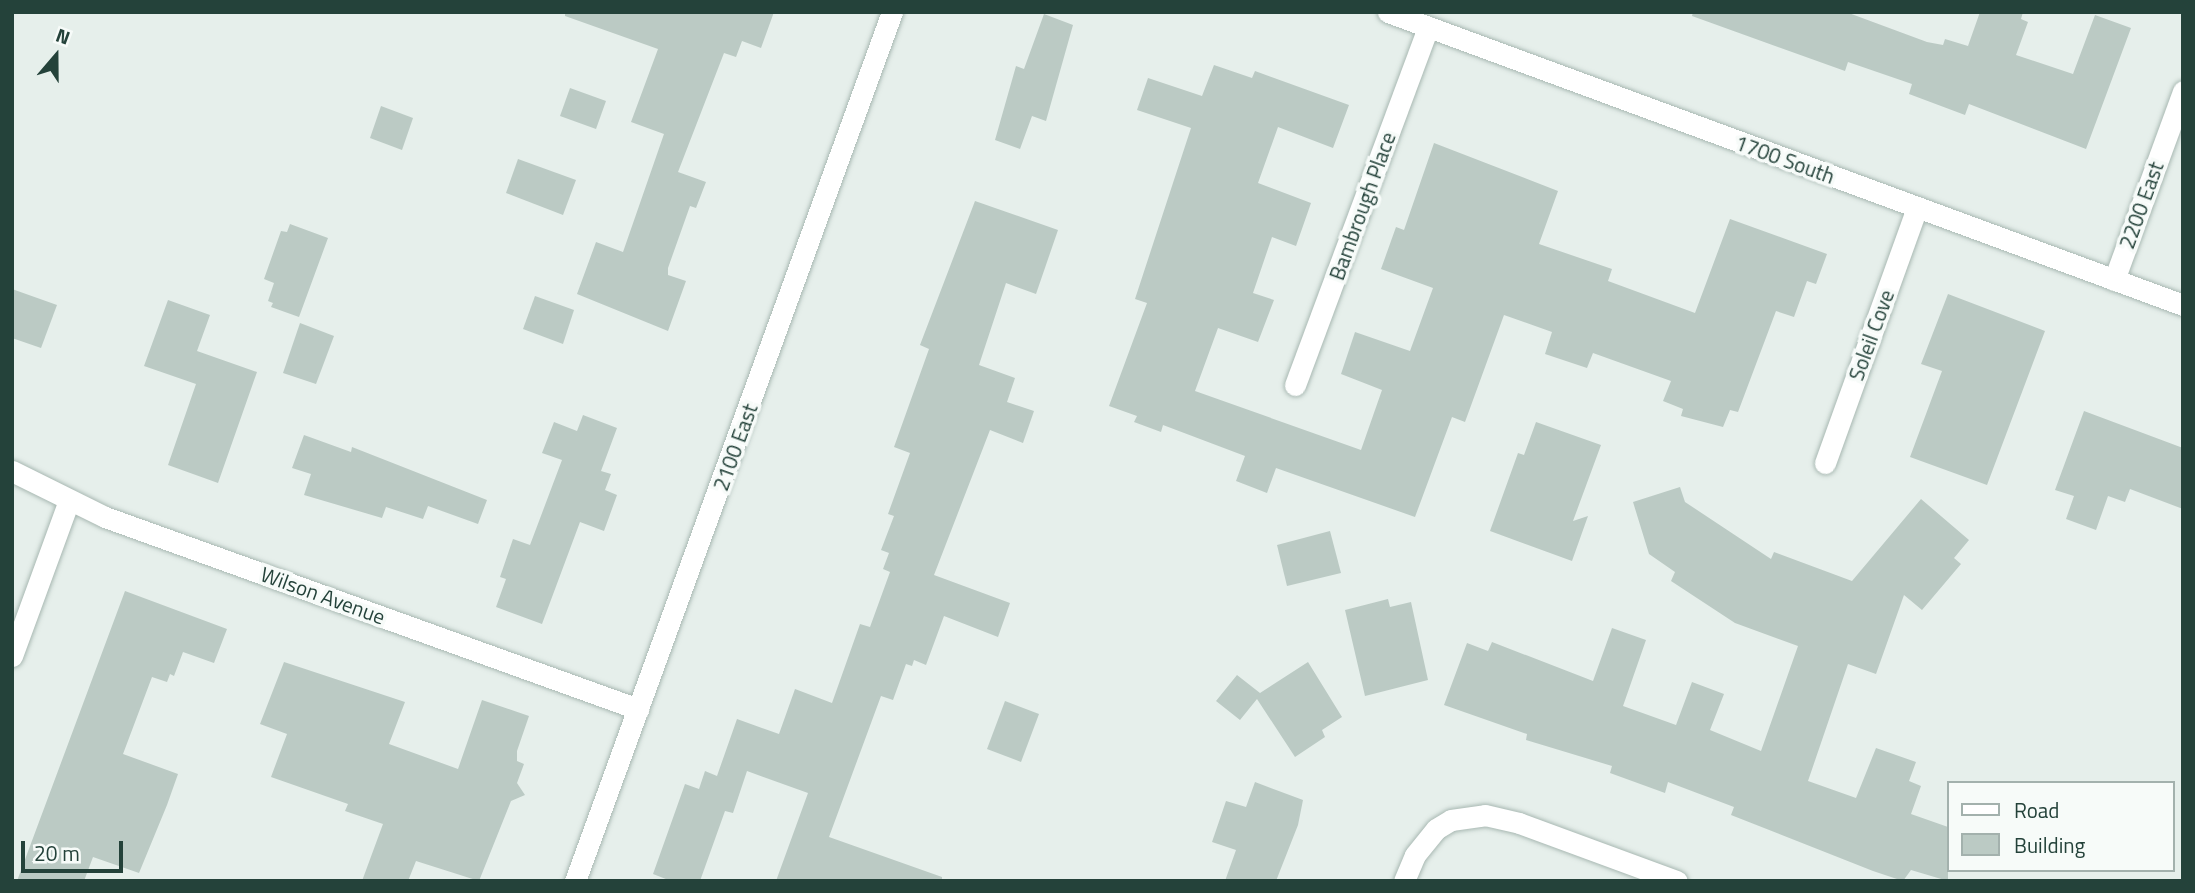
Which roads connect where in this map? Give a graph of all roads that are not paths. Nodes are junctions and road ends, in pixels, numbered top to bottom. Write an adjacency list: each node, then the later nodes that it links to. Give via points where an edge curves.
1 (892, 12): 13 (street, 2100 East)
2 (1388, 12): 3 (street, 1700 South)
3 (1428, 27): 5 (street, 1700 South); 8 (street, Bambrough Place)
4 (2183, 91): 6 (street, 2200 East)
5 (1917, 208): 6 (street, 1700 South); 9 (street, Soleil Cove)
6 (2114, 280): 7 (street, 1700 South)
7 (2183, 305)
8 (1295, 385)
9 (1825, 463)
10 (12, 471): 11 (street, Wilson Avenue)
11 (69, 500): 12 (street); 13 (street, Wilson Avenue)
12 (12, 656)
13 (638, 709): 14 (street, 2100 East)
14 (575, 881)
15 (1404, 881): 16 (street, via 1424,841 1451,820 1485,815)
16 (1677, 881)

